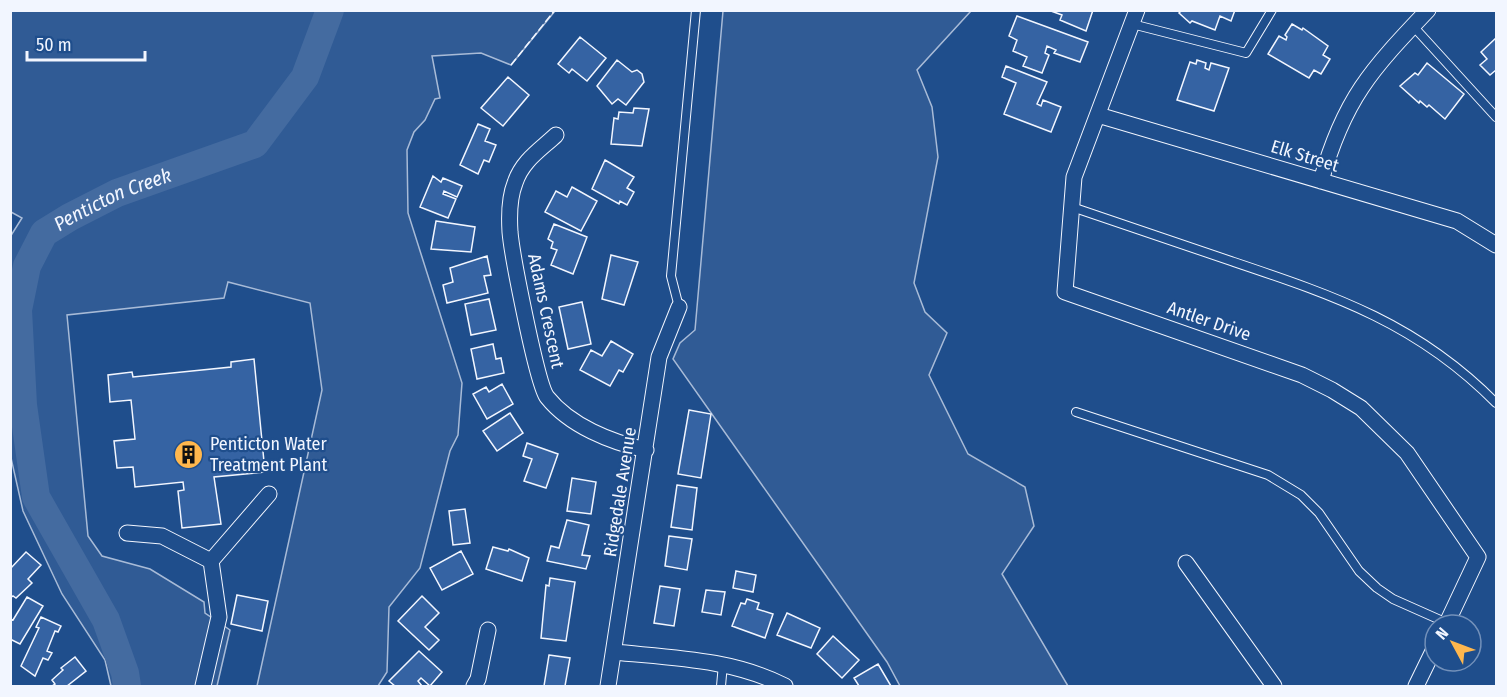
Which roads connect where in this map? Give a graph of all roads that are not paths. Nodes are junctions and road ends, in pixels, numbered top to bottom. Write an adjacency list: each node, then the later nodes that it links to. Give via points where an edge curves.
1 (696, 10): 12 (lane, via 671,276)
2 (1272, 10): 4 (lane, via 1246,52)
3 (1428, 10): 5 (street)
4 (1135, 17): 6 (street, Antler Drive)
5 (1413, 26): 7 (lane); 9 (street, via 1356,92 1340,122)
6 (1098, 115): 9 (street, Elk Street); 10 (street, Antler Drive, via 1074,177)
7 (1497, 117)
8 (556, 135): 15 (street, Adams Crescent, via 523,165 514,184 510,208 512,245 545,395 563,415 621,444)
9 (1321, 181): 11 (street, Elk Street, via 1457,221)
10 (1072, 207): 13 (lane, via 1346,300 1417,338); 21 (street, Antler Drive, via 1065,292 1302,375 1360,408 1407,453 1478,557)
11 (1497, 245)
12 (679, 307): 15 (street, Ridgedale Avenue, via 659,357)
13 (1497, 403)
14 (1076, 412): 20 (lane, via 1268,475 1301,495 1319,513 1359,571 1377,588)
15 (646, 450): 23 (street, Ridgedale Avenue)
16 (269, 495): 18 (street)
17 (127, 533): 18 (street, via 162,536)
18 (211, 561): 26 (street, via 219,617)
19 (1186, 563): 31 (street)
20 (1423, 613)
21 (1451, 613)
22 (488, 630): 27 (street)
23 (614, 652): 24 (street); 28 (street, Ridgedale Avenue)
24 (723, 663): 29 (lane); 30 (street)
25 (1423, 672): 32 (street)
26 (203, 687)
27 (474, 687)
28 (608, 687)
29 (721, 687)
30 (785, 687)
31 (1274, 687)
32 (1416, 687)

